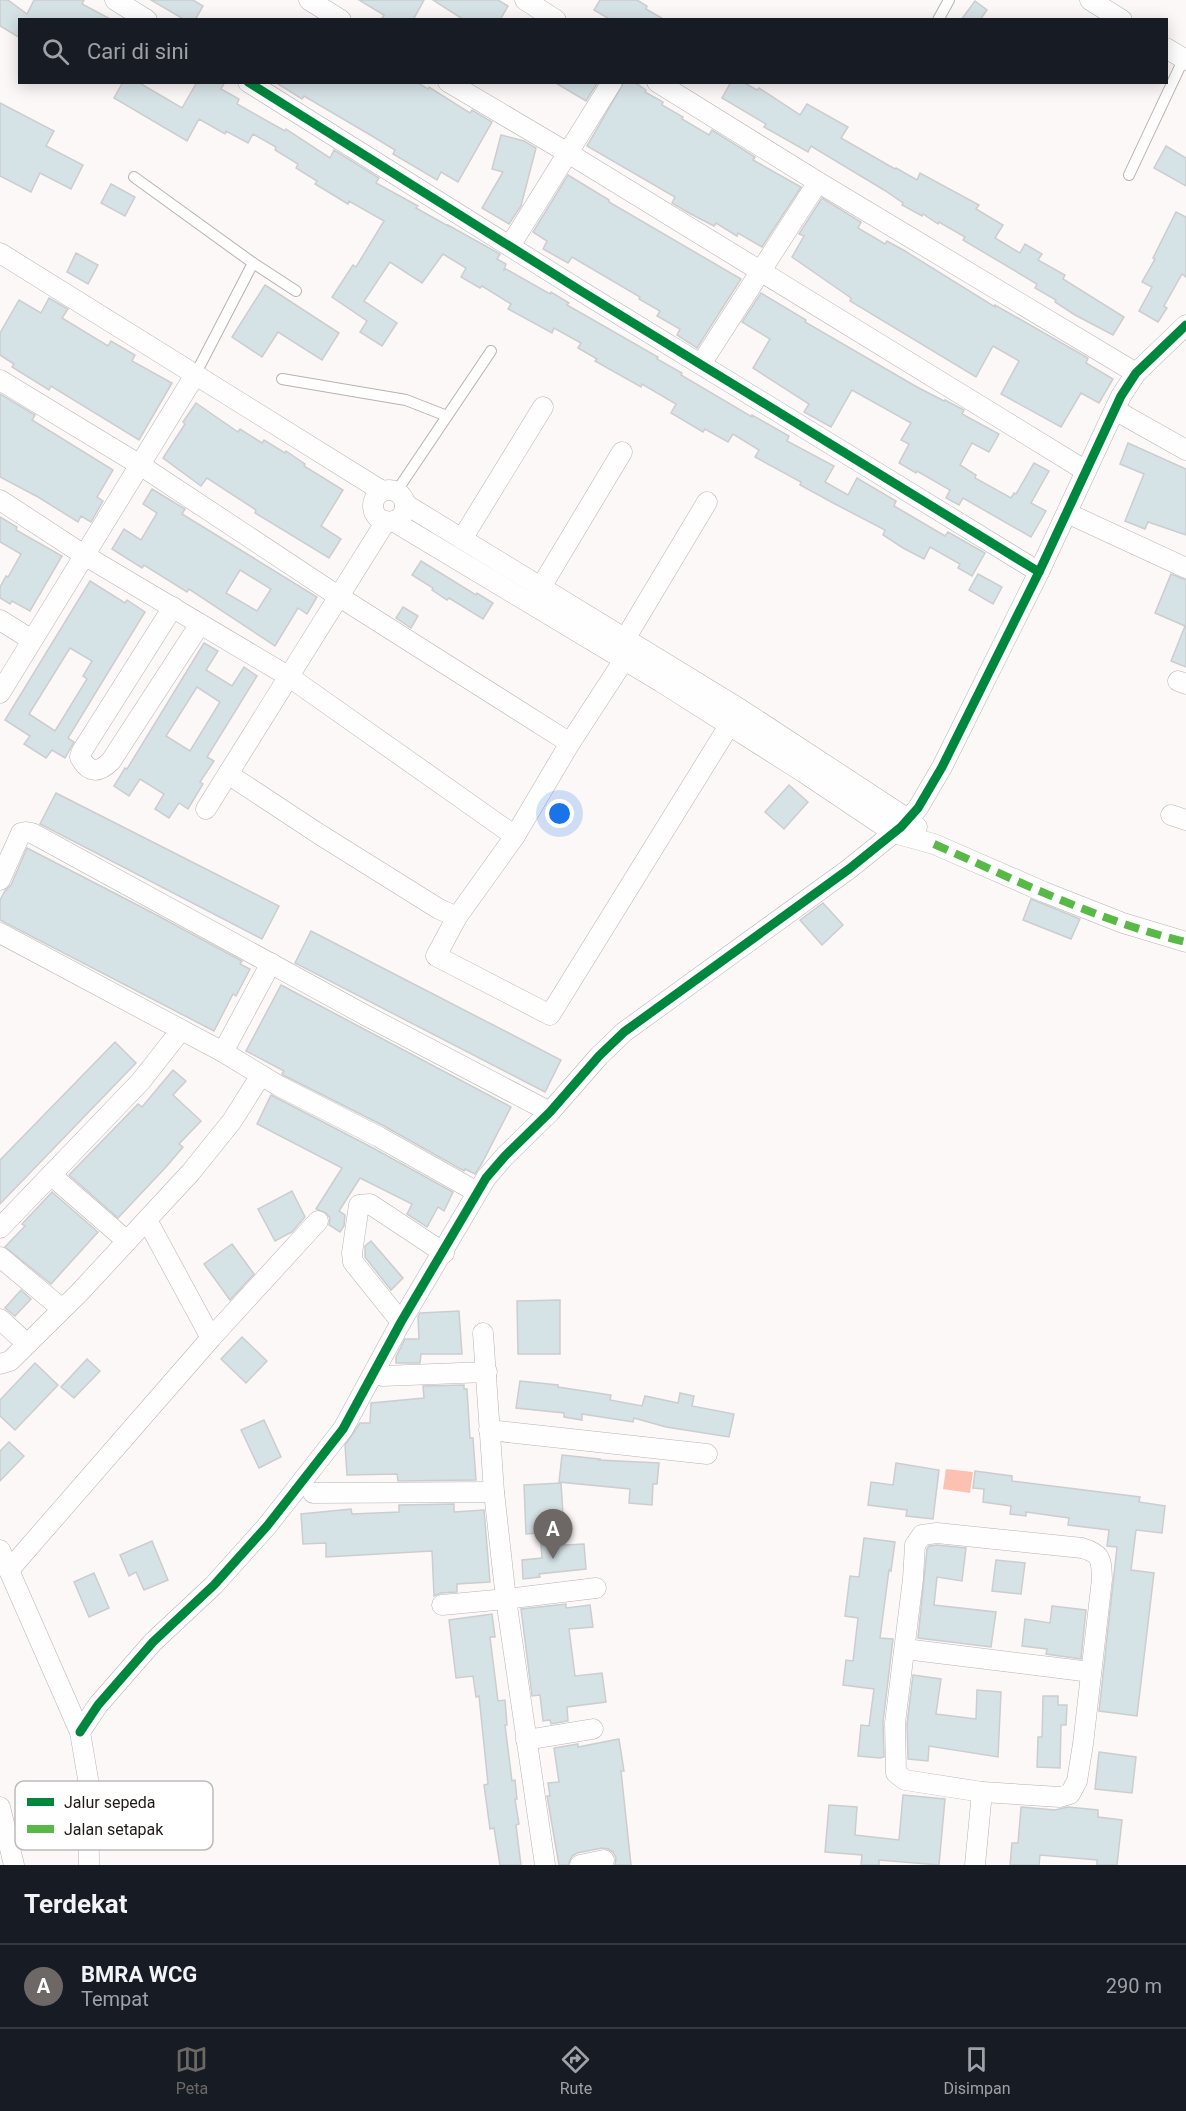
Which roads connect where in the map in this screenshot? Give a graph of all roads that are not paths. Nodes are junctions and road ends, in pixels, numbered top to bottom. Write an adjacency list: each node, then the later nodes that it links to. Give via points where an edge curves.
1 (115, 0): 6 (street)
2 (525, 0): 8 (street)
3 (949, 0): 9 (lane)
4 (1090, 0): 10 (street)
5 (313, 6): 7 (street)
6 (144, 18)
7 (337, 18)
8 (553, 18)
9 (939, 18)
10 (1119, 18)
11 (1168, 48): 12 (street)
12 (1185, 57): 18 (lane)
13 (451, 84): 17 (street)
14 (611, 84): 17 (street)
15 (660, 84): 20 (street)
16 (258, 85): 21 (street)
17 (568, 153): 21 (street); 24 (street)
18 (1129, 175)
19 (134, 177): 23 (lane)
20 (818, 182): 24 (street); 29 (street)
21 (510, 246): 28 (street)
22 (2, 260): 30 (street)
23 (253, 263): 25 (lane); 30 (lane)
24 (761, 272): 28 (street); 39 (street)
25 (296, 291)
26 (1185, 327): 29 (street)
27 (491, 351): 35 (lane)
28 (701, 364): 49 (street)
29 (1136, 373): 34 (street)
30 (195, 375): 38 (street); 40 (street)
31 (282, 379): 35 (lane, via 406,400)
32 (0, 380): 38 (street)
33 (543, 407): 45 (street)
34 (1115, 410): 36 (street); 39 (street)
35 (447, 416): 40 (lane)
36 (1186, 450)
37 (622, 452): 51 (street)
38 (140, 465): 46 (street); 52 (street)
39 (1086, 471): 43 (street)
40 (394, 496): 44 (street, via 402,515); 44 (street, via 375,498 377,517); 45 (street)
41 (0, 500): 46 (street)
42 (707, 502): 56 (street)
43 (1067, 513): 47 (street); 49 (street)
44 (389, 521): 50 (street); 52 (street)
45 (462, 540): 48 (street)
46 (84, 555): 53 (street); 57 (street)
47 (1186, 568)
48 (510, 569): 50 (street); 51 (street)
49 (1039, 572): 70 (street, via 942,767)
50 (498, 585): 59 (street)
51 (540, 587): 56 (street)
52 (338, 596): 61 (street); 66 (street)
53 (173, 607): 55 (street); 58 (street)
54 (0, 620): 57 (street)
55 (200, 624): 60 (street); 61 (street)
56 (625, 639): 64 (street)
57 (32, 640): 62 (street)
58 (147, 648): 60 (street); 63 (street)
59 (624, 660): 64 (street); 66 (street)
60 (173, 666): 65 (street)
61 (288, 676): 67 (street); 72 (street)
62 (0, 693)
63 (106, 713): 65 (street); 65 (street, via 82,751 84,765 103,769)
64 (734, 717): 68 (street); 75 (street, via 550,1015 436,956)
65 (132, 729)
66 (570, 743): 72 (street)
67 (228, 774): 69 (street); 75 (street, via 439,909)
68 (849, 791): 70 (street); 71 (street)
69 (206, 808)
70 (908, 819): 71 (street); 73 (street)
71 (894, 833): 73 (street); 82 (street, via 624,1032)
72 (515, 836): 75 (street)
73 (934, 844): 77 (street, via 1123,923)
74 (0, 880): 78 (street, via 21,833 32,833)
75 (458, 917)
76 (0, 933): 79 (street)
77 (1186, 942)
78 (271, 963): 80 (street); 82 (street)
79 (181, 1030): 80 (street); 83 (street, via 141,1081)
80 (223, 1052): 81 (street)
81 (261, 1075): 84 (street); 85 (street, via 232,1120)
82 (550, 1112): 84 (street, via 505,1156)
83 (51, 1175): 87 (street); 88 (street)
84 (477, 1192): 89 (street)
85 (147, 1220): 88 (street); 95 (street)
86 (318, 1221): 95 (street)
87 (0, 1228)
88 (126, 1241): 91 (street)
89 (444, 1252): 93 (street); 93 (street, via 370,1204 359,1205 353,1262)
90 (0, 1257): 91 (street)
91 (61, 1308): 96 (street)
92 (0, 1319): 96 (street)
93 (401, 1322): 113 (street, via 343,1429 294,1493 214,1585 153,1642 98,1705)
94 (483, 1333): 98 (street)
95 (211, 1338): 106 (street)
96 (27, 1344): 97 (street)
97 (5, 1362): 100 (street, via 8,1368)
98 (487, 1372): 99 (street); 101 (street)
99 (382, 1376)
100 (0, 1380)
101 (489, 1430): 102 (street); 103 (street)
102 (707, 1454)
103 (494, 1492): 104 (street); 108 (street)
104 (313, 1493)
105 (0, 1550): 106 (street)
106 (9, 1570): 113 (street)
107 (596, 1588): 108 (street)
108 (506, 1599): 109 (street); 114 (street)
109 (442, 1605)
110 (904, 1649): 111 (street); 111 (street, via 915,1545 922,1535 937,1533 1082,1548 1095,1552 1101,1561); 116 (street, via 895,1723 896,1773 905,1780)
111 (1091, 1672): 116 (street, via 1077,1781 1070,1794 1060,1797)
112 (594, 1729): 114 (street)
113 (80, 1732): 115 (street)
114 (526, 1740): 122 (street)
115 (88, 1781)
116 (982, 1792): 124 (street)
117 (0, 1807): 120 (street)
118 (89, 1850): 121 (street)
119 (603, 1860): 123 (street)
120 (14, 1865)
121 (89, 1865)
122 (545, 1865)
123 (579, 1865)
124 (975, 1865)

